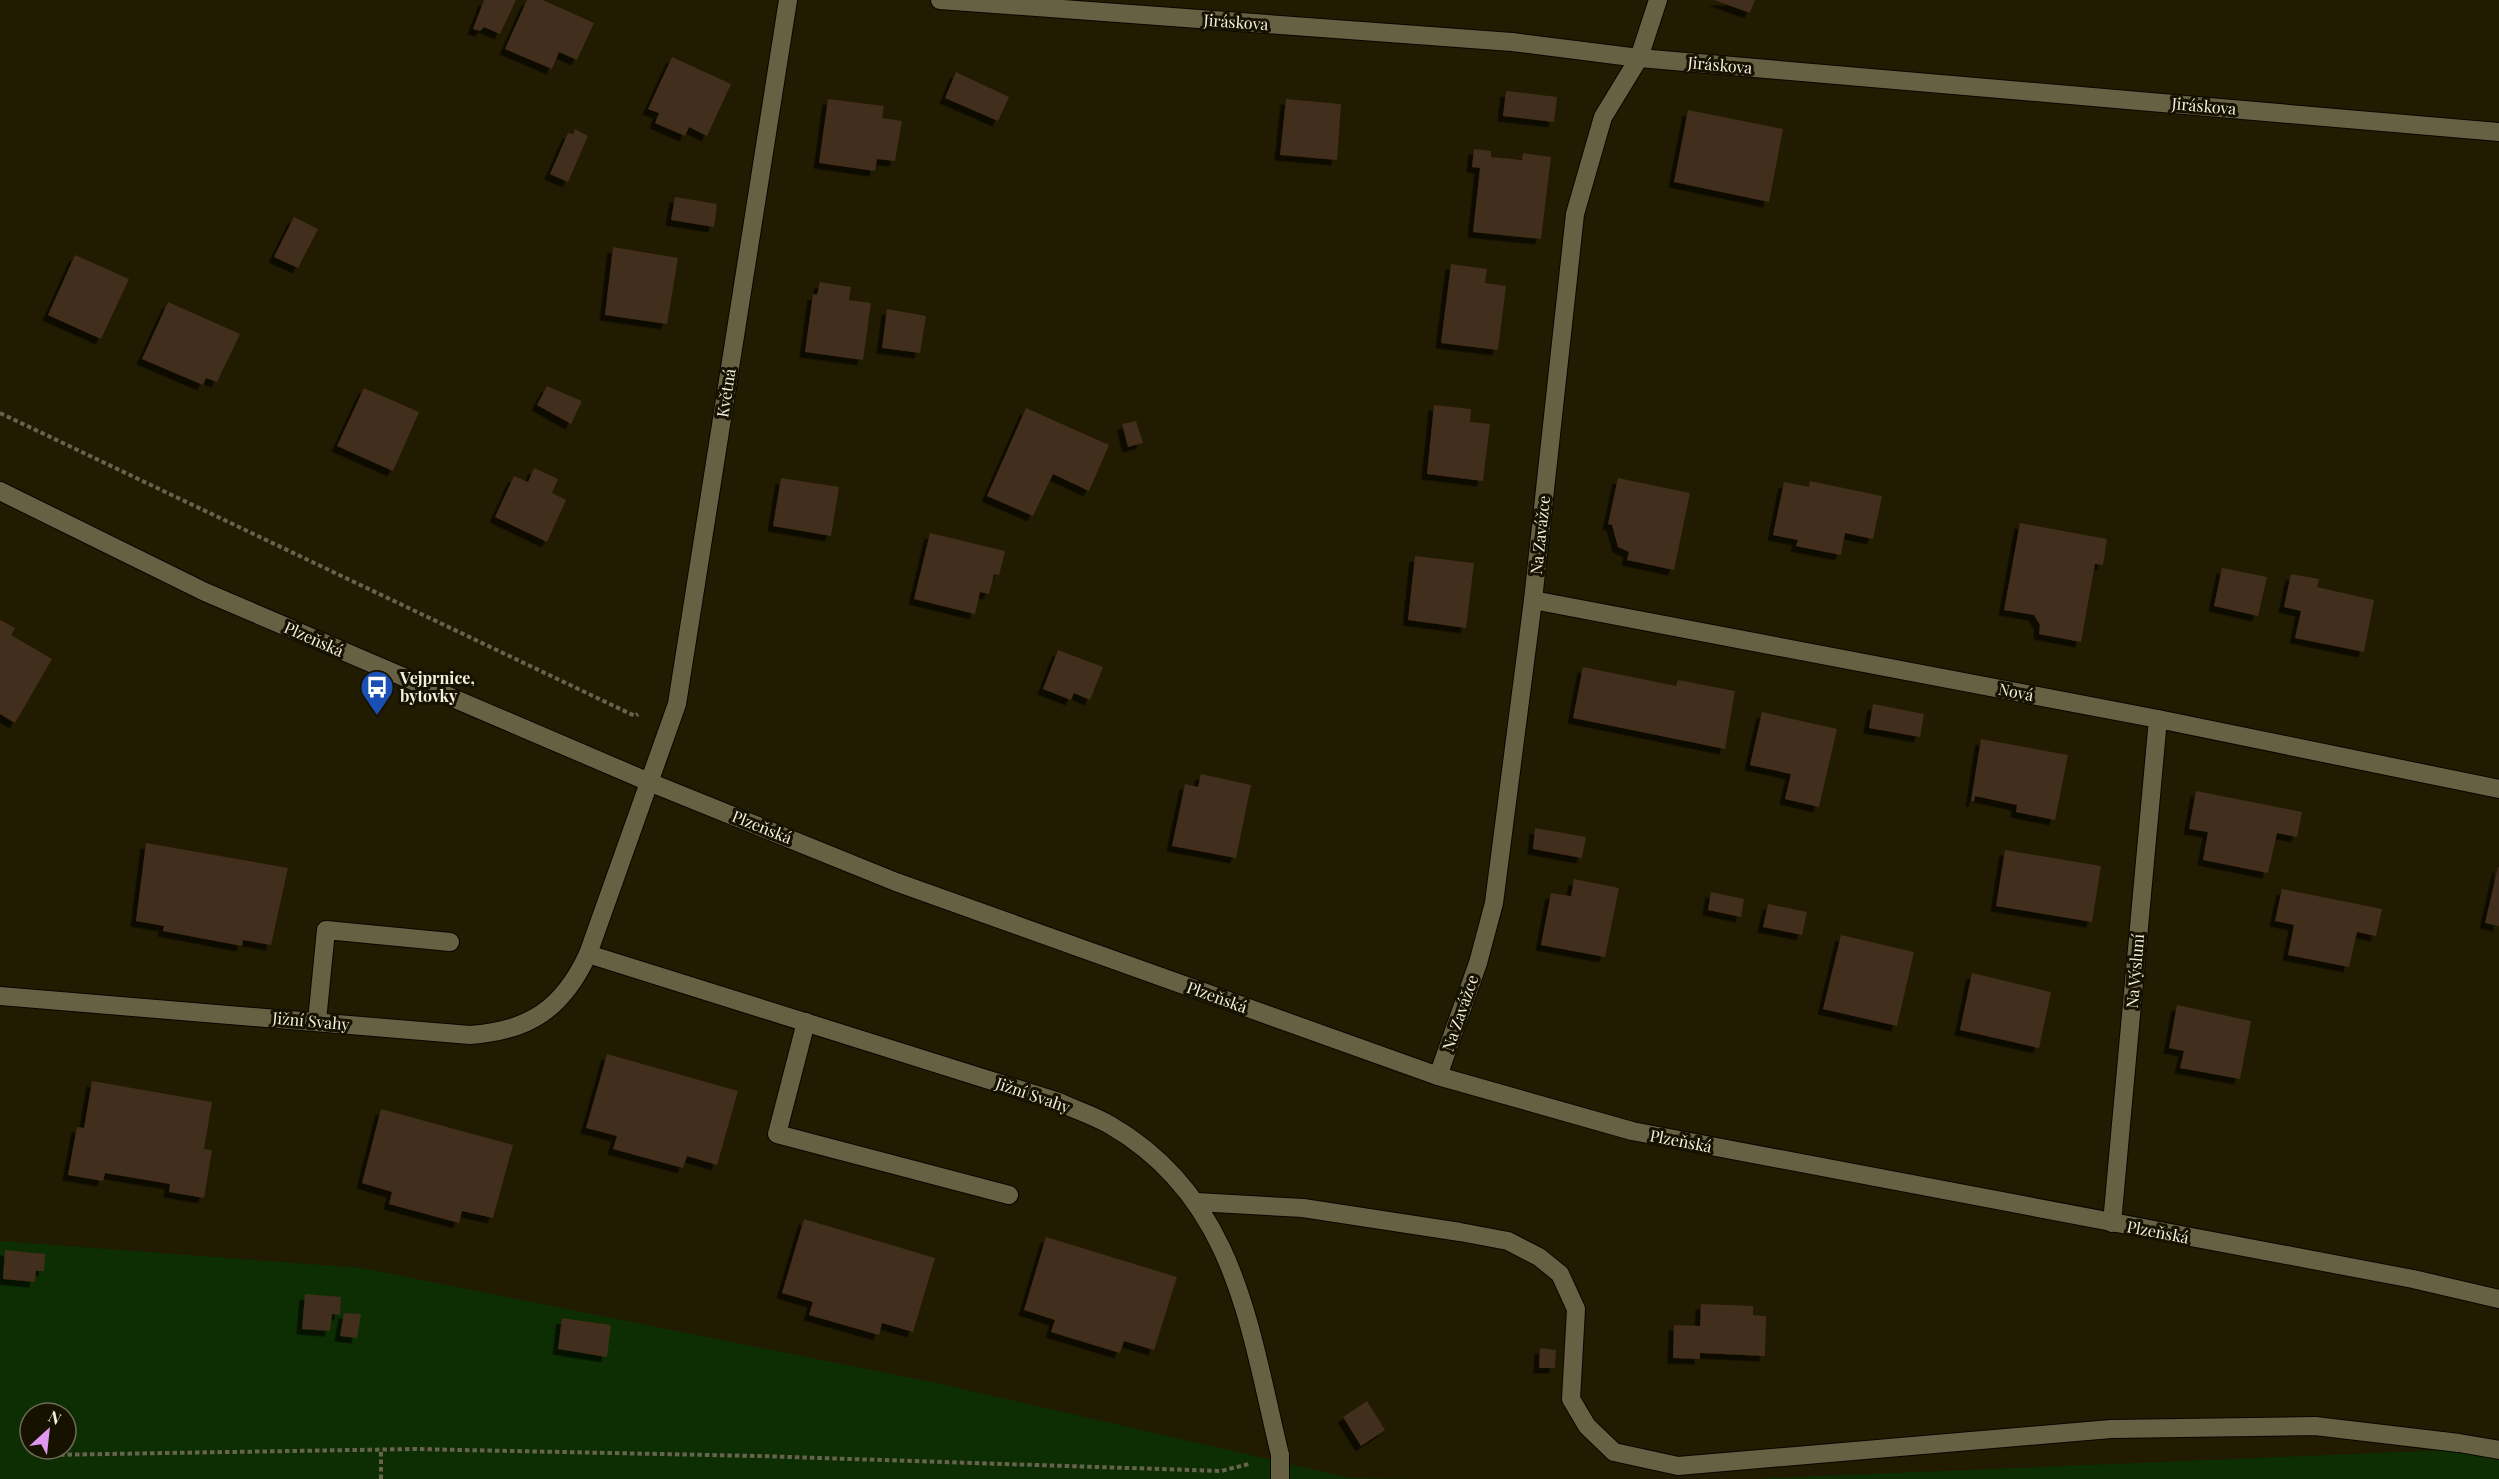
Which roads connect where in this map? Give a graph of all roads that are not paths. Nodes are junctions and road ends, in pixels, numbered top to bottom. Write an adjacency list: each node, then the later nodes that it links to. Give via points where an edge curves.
1 (788, 0): 9 (street, Květná, via 677,704)
2 (940, 0): 4 (street, Jiráskova, via 1512,42)
3 (1658, 0): 4 (street, Na Zavážce)
4 (1639, 58): 5 (street, Jiráskova); 7 (street, Na Zavážce, via 1603,117 1575,214)
5 (2499, 132)
6 (0, 491): 9 (street, Plzeňská, via 205,592)
7 (1533, 600): 8 (street, Nová); 16 (street, Na Zavážce, via 1494,903 1478,963)
8 (2158, 719): 10 (street, Nová); 19 (street, Na Výsluní)
9 (649, 782): 12 (street, Jižní Svahy); 16 (street, Plzeňská, via 896,882)
10 (2499, 789)
11 (450, 942): 14 (street, via 326,930)
12 (588, 954): 14 (street, Jižní Svahy, via 578,976 552,1007 506,1031 470,1035); 15 (street, Jižní Svahy)
13 (0, 996): 14 (street, Jižní Svahy)
14 (317, 1021)
15 (806, 1022): 17 (street, via 777,1134); 18 (street, Jižní Svahy, via 1056,1101 1110,1125 1157,1159)
16 (1438, 1076): 19 (street, Plzeňská, via 1632,1131)
17 (1009, 1195)
18 (1196, 1202): 21 (street, via 1303,1208 1460,1232 1508,1241 1539,1257 1560,1274 1576,1309 1571,1399 1587,1426 1614,1452 1678,1466 2111,1429 2315,1425); 22 (street, Jižní Svahy, via 1221,1243 1242,1299 1280,1455)
19 (2112, 1223): 20 (street, Plzeňská, via 2413,1279)
20 (2499, 1299)
21 (2499, 1450)
22 (1280, 1479)

